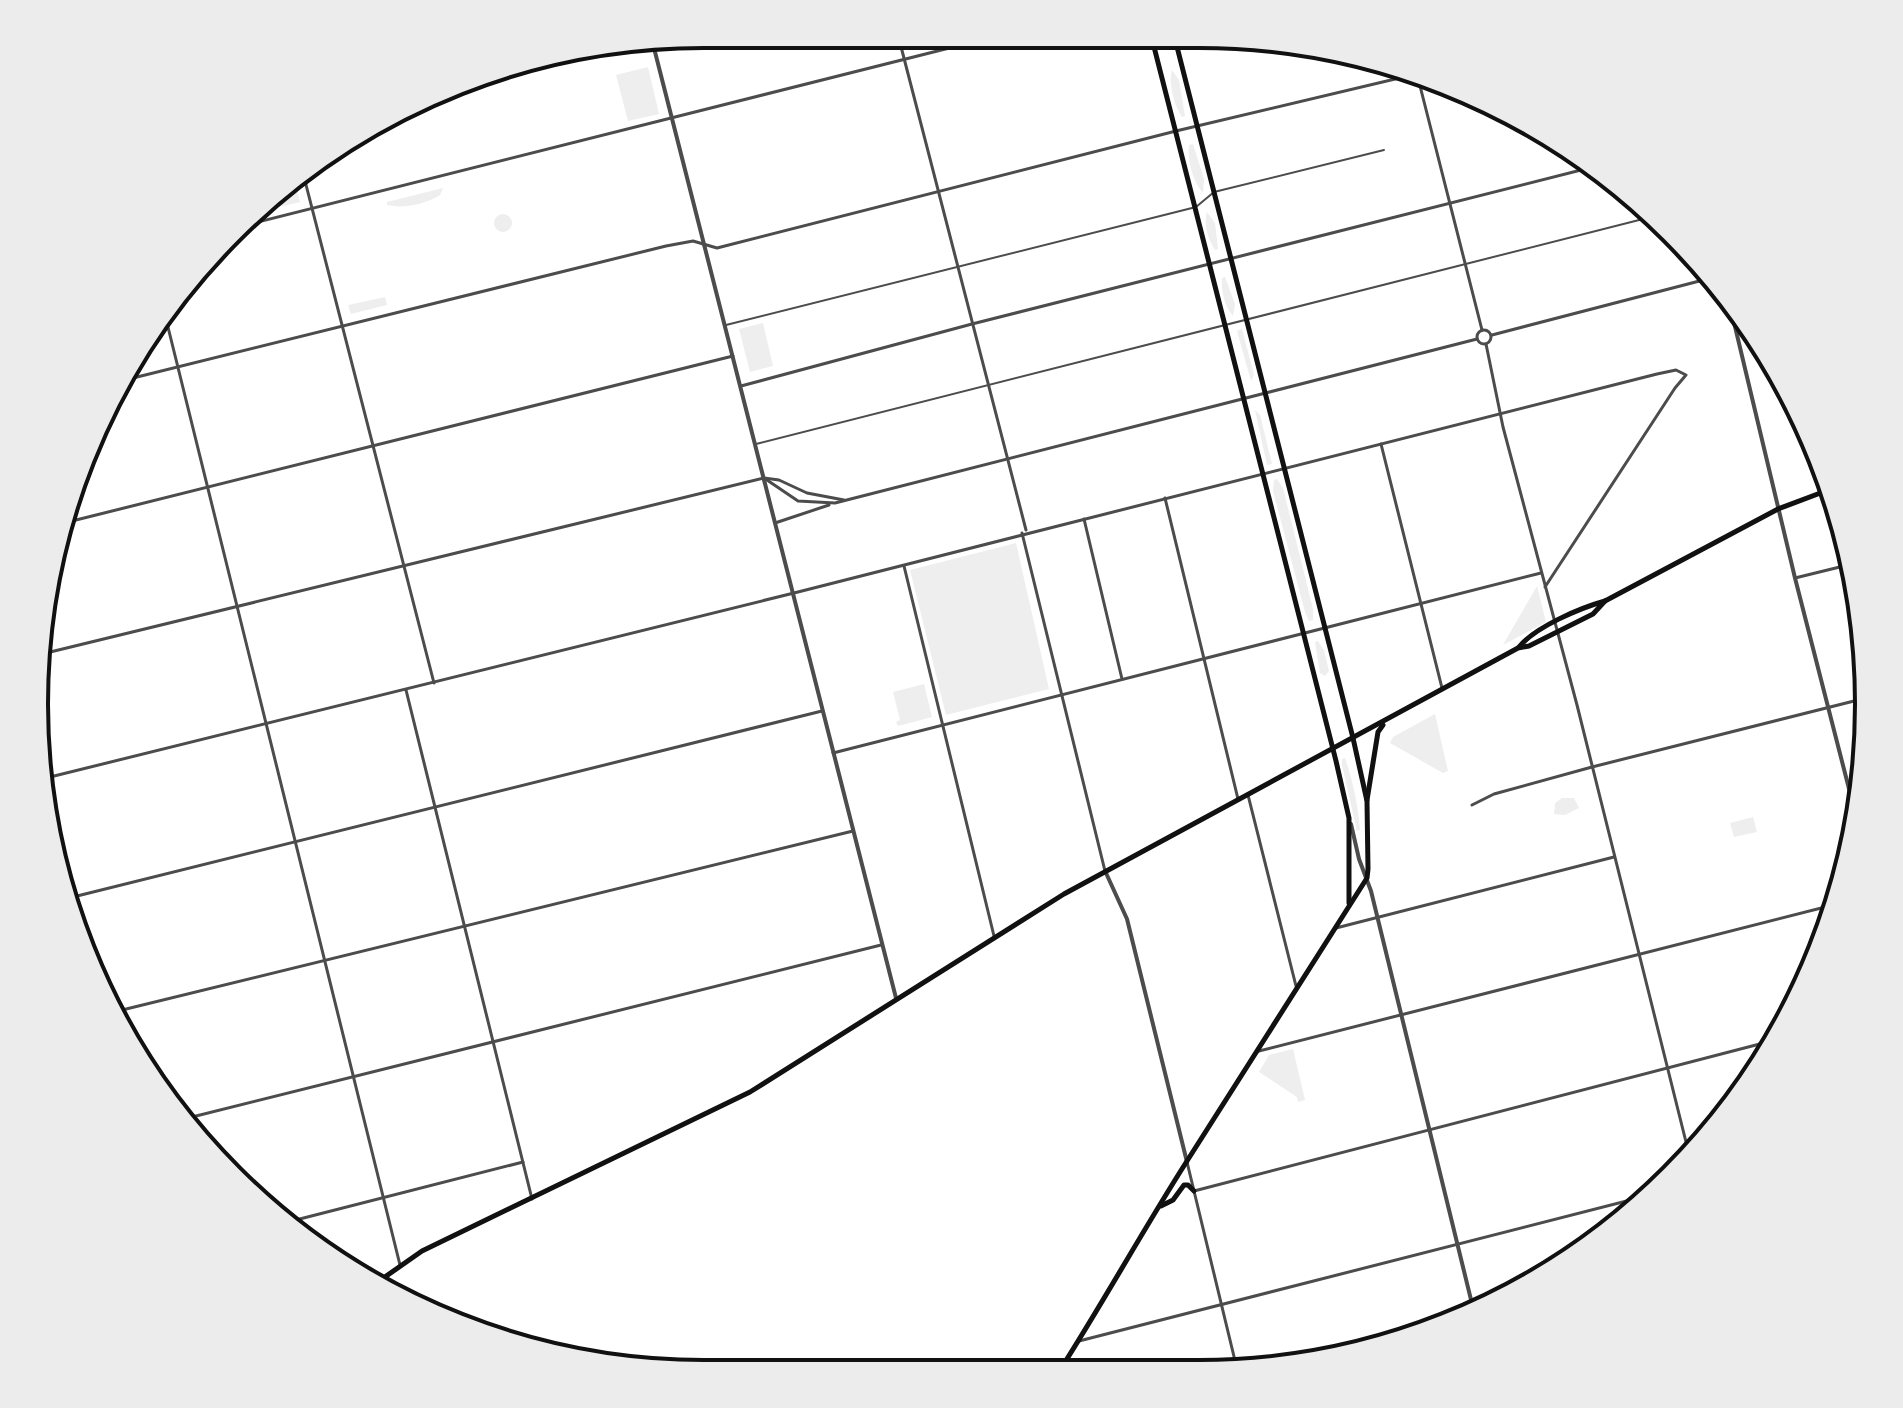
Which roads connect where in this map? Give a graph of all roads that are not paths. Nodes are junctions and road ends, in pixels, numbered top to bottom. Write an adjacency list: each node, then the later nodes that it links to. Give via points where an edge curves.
1 (901, 48): 6 (street)
2 (951, 48): 6 (street)
3 (1154, 48): 11 (main road)
4 (1177, 48): 10 (main road)
5 (654, 50): 9 (street)
6 (904, 60): 9 (street); 16 (street)
7 (1396, 79): 10 (street)
8 (1420, 87): 17 (street)
9 (673, 119): 19 (street); 22 (street)
10 (1198, 126): 11 (street); 15 (main road)
11 (1176, 131): 16 (street); 18 (main road)
12 (1384, 150): 15 (lane)
13 (1579, 171): 17 (street)
14 (306, 183): 19 (street)
15 (1214, 192): 18 (lane); 23 (main road)
16 (938, 193): 22 (street, via 717,248); 26 (street)
17 (1449, 205): 23 (street); 25 (street)
18 (1196, 207): 24 (main road); 26 (lane)
19 (313, 208): 21 (street); 30 (street)
20 (1641, 220): 25 (lane)
21 (260, 222)
22 (705, 245): 30 (street, via 693,241 666,246); 31 (street)
23 (1231, 260): 24 (street); 28 (main road)
24 (1211, 265): 29 (street); 32 (main road)
25 (1465, 266): 28 (lane); 35 (street)
26 (957, 267): 29 (street); 31 (lane)
27 (1700, 281): 36 (street)
28 (1247, 319): 32 (lane); 44 (main road)
29 (972, 324): 42 (street); 43 (street)
30 (343, 325): 40 (street); 49 (street)
31 (725, 325): 39 (street)
32 (1226, 326): 43 (lane); 45 (main road)
33 (168, 327): 40 (street)
34 (1735, 328): 59 (street)
35 (1482, 330): 36 (street); 37 (street)
36 (1492, 335): 38 (street)
37 (1477, 339): 38 (street); 44 (street)
38 (1486, 344): 46 (street)
39 (733, 356): 42 (street); 49 (street)
40 (178, 367): 41 (street); 54 (street)
41 (135, 378)
42 (741, 386): 47 (street)
43 (988, 386): 47 (lane); 50 (street)
44 (1265, 393): 45 (street); 51 (main road)
45 (1244, 398): 50 (street); 52 (main road)
46 (1501, 413): 48 (street); 67 (street); 69 (street, via 1670,371 1686,375)
47 (755, 444): 53 (street)
48 (1381, 444): 51 (street); 72 (street)
49 (374, 447): 54 (street); 64 (street)
50 (1008, 458): 57 (street); 63 (street)
51 (1286, 468): 52 (street); 75 (main road)
52 (1264, 474): 56 (street); 76 (main road)
53 (764, 478): 57 (street); 58 (street, via 798,501); 62 (street); 64 (street)
54 (208, 486): 61 (street); 73 (street)
55 (1820, 493): 59 (main road)
56 (1165, 498): 60 (street); 80 (street)
57 (844, 500): 58 (street)
58 (835, 503): 62 (street)
59 (1778, 509): 68 (street); 71 (main road)
60 (1083, 518): 63 (street); 81 (street)
61 (74, 520)
62 (775, 523): 70 (street)
63 (1024, 532): 65 (street); 85 (street)
64 (404, 564): 73 (street); 82 (street)
65 (903, 565): 70 (street); 91 (street)
66 (1840, 567): 68 (street)
67 (1541, 573): 69 (street); 72 (street)
68 (1795, 578): 87 (street)
69 (1545, 587): 74 (street)
70 (794, 593): 82 (street); 88 (street)
71 (1605, 601): 74 (main road); 77 (main road, via 1593,614)
72 (1420, 604): 75 (street); 83 (street)
73 (238, 605): 79 (street); 90 (street)
74 (1555, 622): 77 (street); 78 (main road)
75 (1327, 627): 76 (street); 92 (main road)
76 (1304, 632): 80 (street); 93 (main road)
77 (1558, 632): 78 (main road); 95 (street)
78 (1518, 648): 83 (main road)
79 (50, 652)
80 (1204, 657): 81 (street); 99 (street)
81 (1122, 679): 85 (street)
82 (434, 683): 84 (street)
83 (1442, 689): 89 (main road)
84 (406, 690): 90 (street); 102 (street)
85 (1061, 694): 91 (street); 107 (street)
86 (1855, 701): 87 (street)
87 (1828, 708): 95 (street); 97 (street)
88 (822, 711): 94 (street); 102 (street)
89 (1385, 721): 92 (main road); 100 (main road, via 1378,732)
90 (267, 724): 96 (street); 105 (street)
91 (943, 725): 94 (street); 115 (street)
92 (1353, 738): 93 (main road); 100 (main road)
93 (1333, 749): 98 (main road); 103 (main road)
94 (833, 753): 104 (street)
95 (1592, 767): 101 (street); 106 (street)
96 (52, 776)
97 (1849, 789)
98 (1248, 793): 99 (main road); 119 (street)
99 (1238, 799): 107 (main road)
100 (1367, 801): 108 (main road)
101 (1472, 805)
102 (436, 807): 105 (street); 113 (street)
103 (1349, 818): 108 (street); 110 (main road)
104 (853, 831): 113 (street); 116 (street)
105 (295, 842): 109 (street); 118 (street)
106 (1614, 857): 112 (street); 117 (street)
107 (1106, 873): 115 (main road); 132 (street, via 1127,919)
108 (1367, 878): 110 (main road); 112 (street)
109 (77, 896)
110 (1349, 904): 114 (main road)
111 (1822, 908): 117 (street)
112 (1377, 917): 114 (street); 122 (street)
113 (464, 925): 118 (street); 123 (street)
114 (1336, 928): 119 (main road)
115 (994, 936): 120 (main road)
116 (881, 945): 120 (street); 123 (street)
117 (1639, 954): 122 (street); 126 (street)
118 (324, 960): 121 (street); 127 (street)
119 (1297, 990): 125 (main road)
120 (896, 998): 135 (main road, via 750,1092)
121 (124, 1009)
122 (1402, 1016): 125 (street); 129 (street)
123 (494, 1043): 127 (street); 131 (street)
124 (1759, 1044): 126 (street)
125 (1257, 1052): 132 (main road)
126 (1667, 1068): 129 (street); 130 (street)
127 (353, 1078): 128 (street); 134 (street)
128 (195, 1116)
129 (1431, 1130): 133 (street); 139 (street)
130 (1686, 1143)
131 (523, 1162): 134 (street); 135 (street)
132 (1187, 1162): 133 (street); 137 (main road)
133 (1194, 1191): 137 (main road, via 1184,1185 1173,1200); 143 (street)
134 (382, 1198): 138 (street); 140 (street)
135 (532, 1199): 140 (main road)
136 (1627, 1201): 139 (street)
137 (1160, 1206): 144 (main road)
138 (299, 1219)
139 (1458, 1246): 142 (street); 143 (street)
140 (400, 1265): 141 (main road)
141 (385, 1277)
142 (1471, 1300)
143 (1222, 1306): 144 (street); 145 (street)
144 (1079, 1341): 146 (main road)
145 (1235, 1359)
146 (1067, 1360)

